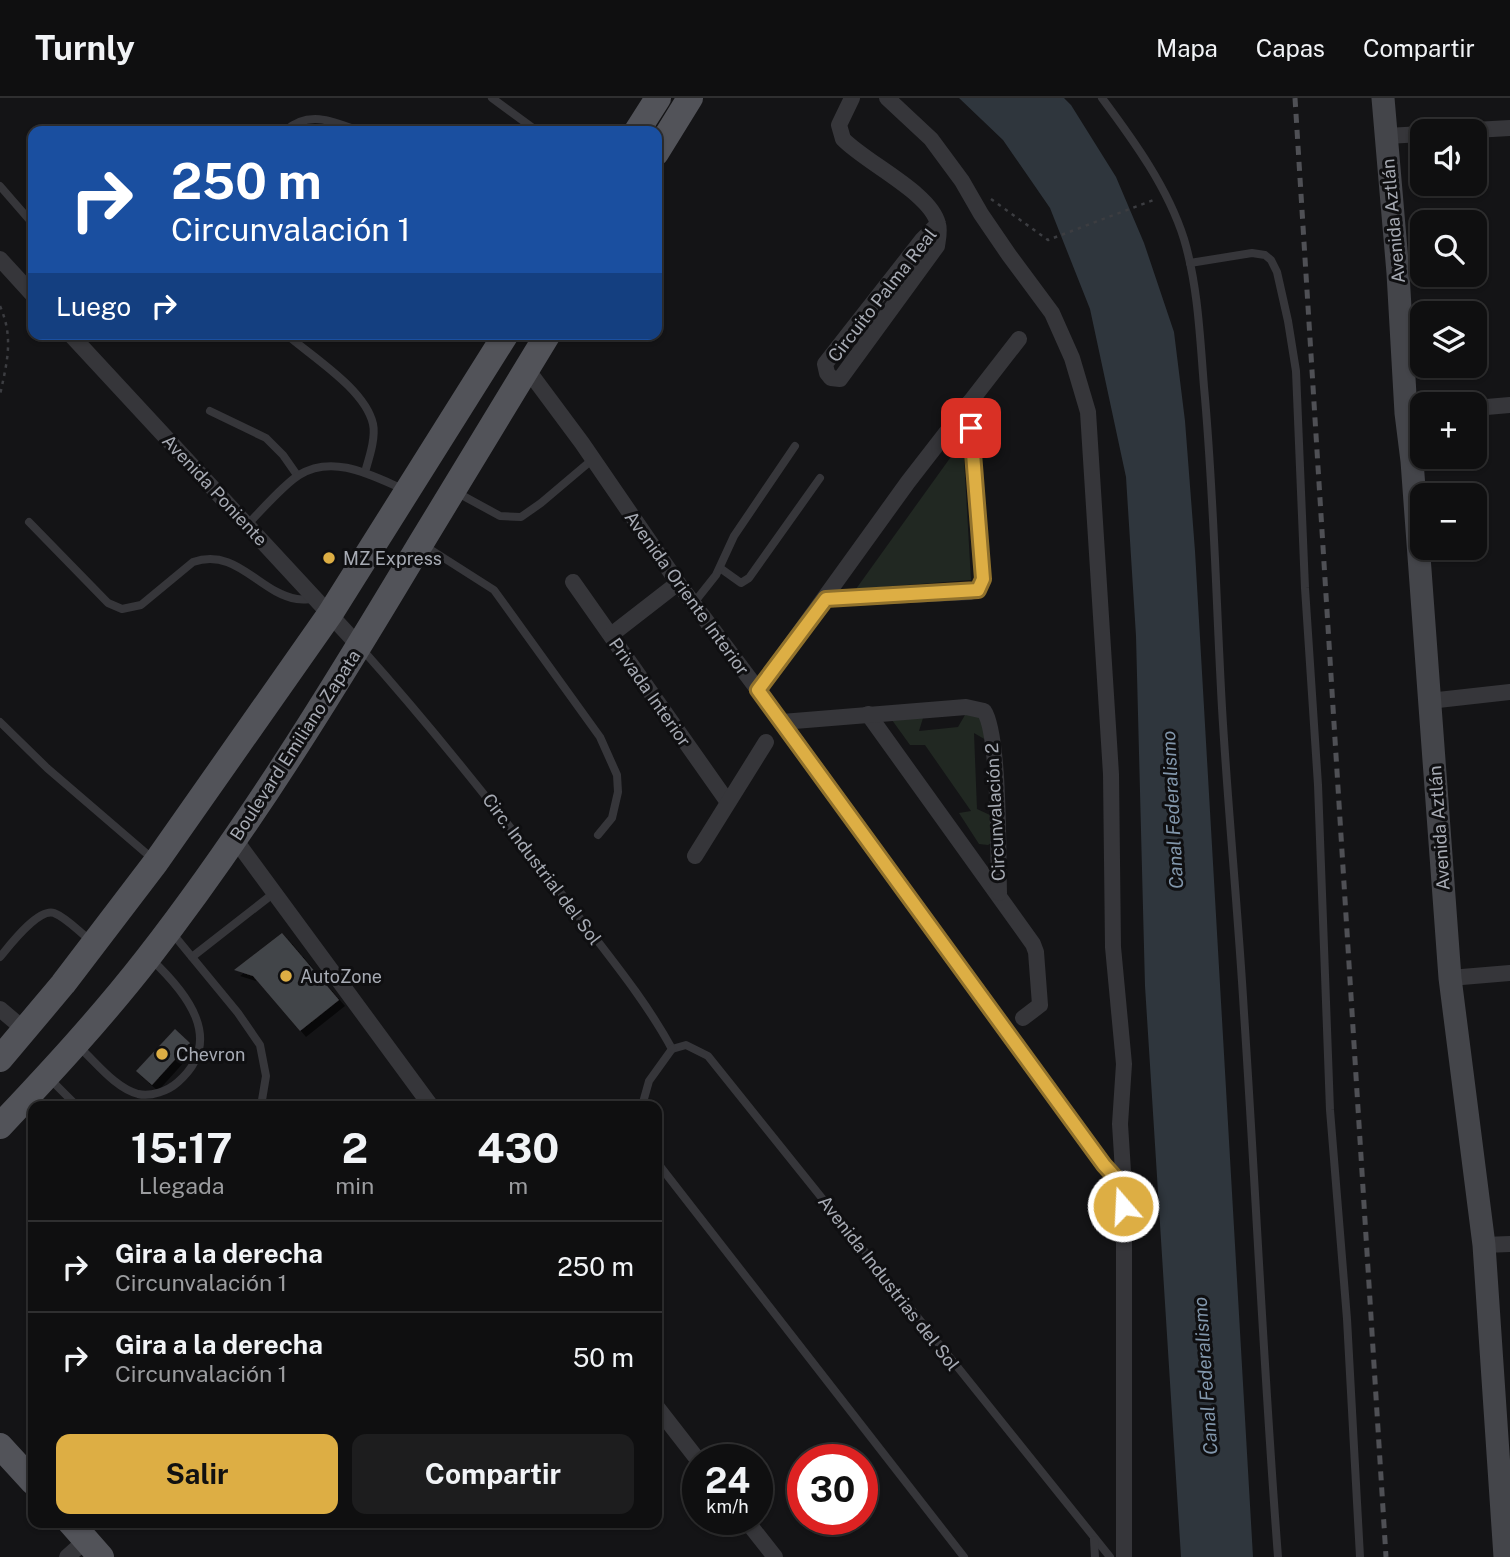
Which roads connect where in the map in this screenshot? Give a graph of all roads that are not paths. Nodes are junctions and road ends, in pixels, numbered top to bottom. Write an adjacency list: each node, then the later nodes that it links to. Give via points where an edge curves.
1 (492, 98): 10 (lane)
2 (690, 98): 16 (main road)
3 (852, 98): 19 (street, Circuito Palma Real, via 839,125 843,139 918,195)
4 (887, 98): 88 (street, via 931,139 1052,313 1088,412 1111,774 1113,947 1124,1063 1120,1124)
5 (1102, 98): 21 (lane, via 1166,195)
6 (1383, 98): 15 (main road, Avenida Aztlán)
7 (654, 99): 11 (main road)
8 (290, 126): 9 (lane, via 312,118)
9 (346, 126)
10 (530, 126)
11 (640, 126)
12 (1510, 128): 13 (street)
13 (1487, 129)
14 (1410, 135): 15 (street)
15 (1386, 136): 31 (main road, Avenida Aztlán)
16 (662, 143)
17 (0, 186): 18 (lane)
18 (28, 218)
19 (938, 224): 23 (street, Circuito Palma Real); 24 (street, Circuito Palma Real, via 937,246)
20 (0, 259): 22 (street)
21 (1190, 263): 103 (lane, via 1208,425); 104 (lane, via 1252,253 1271,260 1296,371 1330,1110)
22 (28, 290)
23 (875, 301): 24 (street); 24 (street, Circuito Palma Real, via 825,363 831,378 841,379)
24 (892, 311)
25 (1019, 338): 32 (street)
26 (76, 340): 45 (street, Avenida Poniente)
27 (293, 340): 39 (lane, via 342,381 368,413 374,426)
28 (502, 340): 43 (main road)
29 (544, 340): 30 (main road, Boulevard Emiliano Zapata)
30 (527, 369): 37 (street, Avenida Oriente Interior); 42 (main road, Boulevard Emiliano Zapata)
31 (1412, 392)
32 (969, 403): 50 (street); 50 (street, via 981,586 970,592)
33 (1510, 405): 34 (street)
34 (1487, 407)
35 (210, 411): 40 (lane, via 266,438)
36 (795, 446): 47 (lane, via 734,536)
37 (593, 459): 42 (lane, via 521,517 500,516); 49 (street, Avenida Oriente Interior)
38 (1413, 469): 57 (main road, Avenida Aztlán)
39 (365, 472): 40 (lane, via 342,466 314,468); 43 (lane)
40 (297, 475): 45 (lane)
41 (820, 478): 47 (lane, via 749,578 741,583)
42 (453, 490): 46 (main road, Boulevard Emiliano Zapata)
43 (408, 491): 52 (main road)
44 (29, 522): 52 (lane, via 107,603 122,609 141,605 203,558 220,560 296,599)
45 (247, 525): 52 (street, Avenida Poniente)
46 (421, 544): 54 (main road, Boulevard Emiliano Zapata); 63 (lane, via 494,590 600,737 617,775 618,792 612,818)
47 (720, 568): 51 (lane)
48 (573, 582): 53 (street, Privada Interior)
49 (678, 583): 51 (street, Avenida Oriente Interior); 53 (street)
50 (826, 599): 55 (street)
51 (693, 604): 55 (street, Avenida Oriente Interior)
52 (323, 606): 54 (street, Avenida Poniente); 66 (main road)
53 (611, 635): 62 (street, Privada Interior)
54 (360, 647): 64 (main road, Boulevard Emiliano Zapata); 80 (lane, Circ. Industrial del Sol, via 529,850 648,1009)
55 (758, 690): 60 (street, Avenida Oriente Interior)
56 (1510, 692): 57 (street)
57 (1430, 701): 75 (main road, Avenida Aztlán)
58 (868, 714): 60 (street, Circunvalación 2); 68 (street, Circunvalación 2); 68 (street, Circunvalación 2, via 966,707 984,711 993,745)
59 (0, 722): 66 (lane)
60 (782, 722): 88 (street, Avenida Oriente Interior)
61 (766, 742): 62 (street)
62 (727, 801): 65 (street)
63 (598, 835)
64 (234, 838): 67 (street); 69 (main road, Boulevard Emiliano Zapata)
65 (695, 856)
66 (156, 862): 70 (main road)
67 (274, 893): 73 (lane); 84 (street)
68 (999, 893): 77 (street, via 1036,952 1040,1005)
69 (169, 930): 71 (main road, Boulevard Emiliano Zapata); 73 (lane)
70 (95, 944): 72 (lane, via 52,912 31,923); 78 (main road)
71 (148, 956): 79 (main road, Boulevard Emiliano Zapata); 79 (lane, via 193,1010 200,1051 193,1066 174,1086 139,1094 122,1087)
72 (0, 957)
73 (192, 957): 83 (lane, via 260,1045 266,1076)
74 (1510, 973): 75 (street)
75 (1450, 978): 90 (main road, Avenida Aztlán)
76 (0, 1009): 78 (street)
77 (1023, 1018)
78 (9, 1042)
79 (77, 1045): 81 (main road, Boulevard Emiliano Zapata)
80 (672, 1049): 85 (lane, via 649,1081); 97 (lane, Avenida Industrias del Sol, via 686,1045 708,1056)
81 (47, 1076): 82 (lane); 86 (main road, Boulevard Emiliano Zapata)
82 (72, 1101)
83 (262, 1101)
84 (427, 1101)
85 (643, 1101)
86 (0, 1126)
87 (662, 1169): 99 (lane)
88 (1124, 1187): 102 (street)
89 (1510, 1244): 90 (street)
90 (1484, 1245): 95 (main road, Avenida Aztlán)
91 (662, 1414): 92 (street)
92 (686, 1444)
93 (0, 1446): 94 (main road)
94 (28, 1477)
95 (1506, 1511): 105 (main road, Avenida Aztlán)
96 (758, 1535): 98 (street)
97 (1094, 1540): 100 (lane); 101 (lane, Avenida Industrias del Sol)
98 (775, 1557)
99 (964, 1557)
100 (1095, 1557)
101 (1110, 1557)
102 (1124, 1557)
103 (1278, 1557)
104 (1360, 1557)
105 (1505, 1557)

